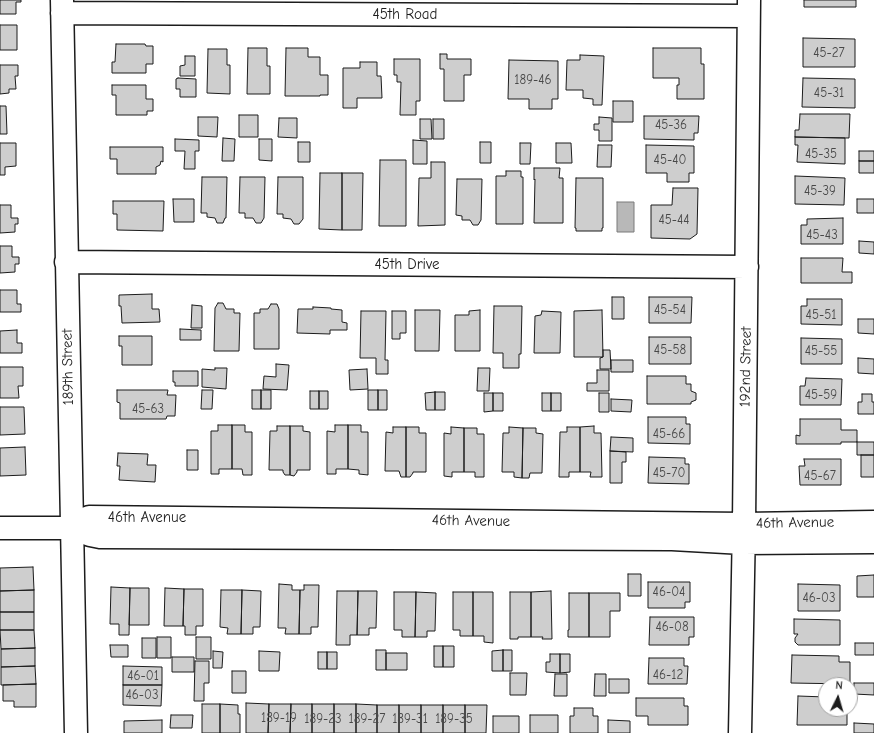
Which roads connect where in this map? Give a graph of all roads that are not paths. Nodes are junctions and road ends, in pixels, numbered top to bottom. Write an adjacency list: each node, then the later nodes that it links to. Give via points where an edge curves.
1 (62, 7): 2 (street, 45th Road); 3 (street, 189th Street)
2 (748, 8): 4 (street, 192nd Street)
3 (66, 262): 4 (street, 45th Drive); 7 (street, 189th Street)
4 (747, 267): 8 (street, 192nd Street)
5 (874, 522): 8 (street, 46th Avenue)
6 (0, 528): 7 (street)
7 (71, 528): 8 (street, 46th Avenue, via 89,517 265,528); 10 (street, 189th Street)
8 (744, 533): 9 (street, 46th Avenue); 11 (street, 192nd Street)
9 (874, 542)
10 (76, 733)
11 (740, 733)

